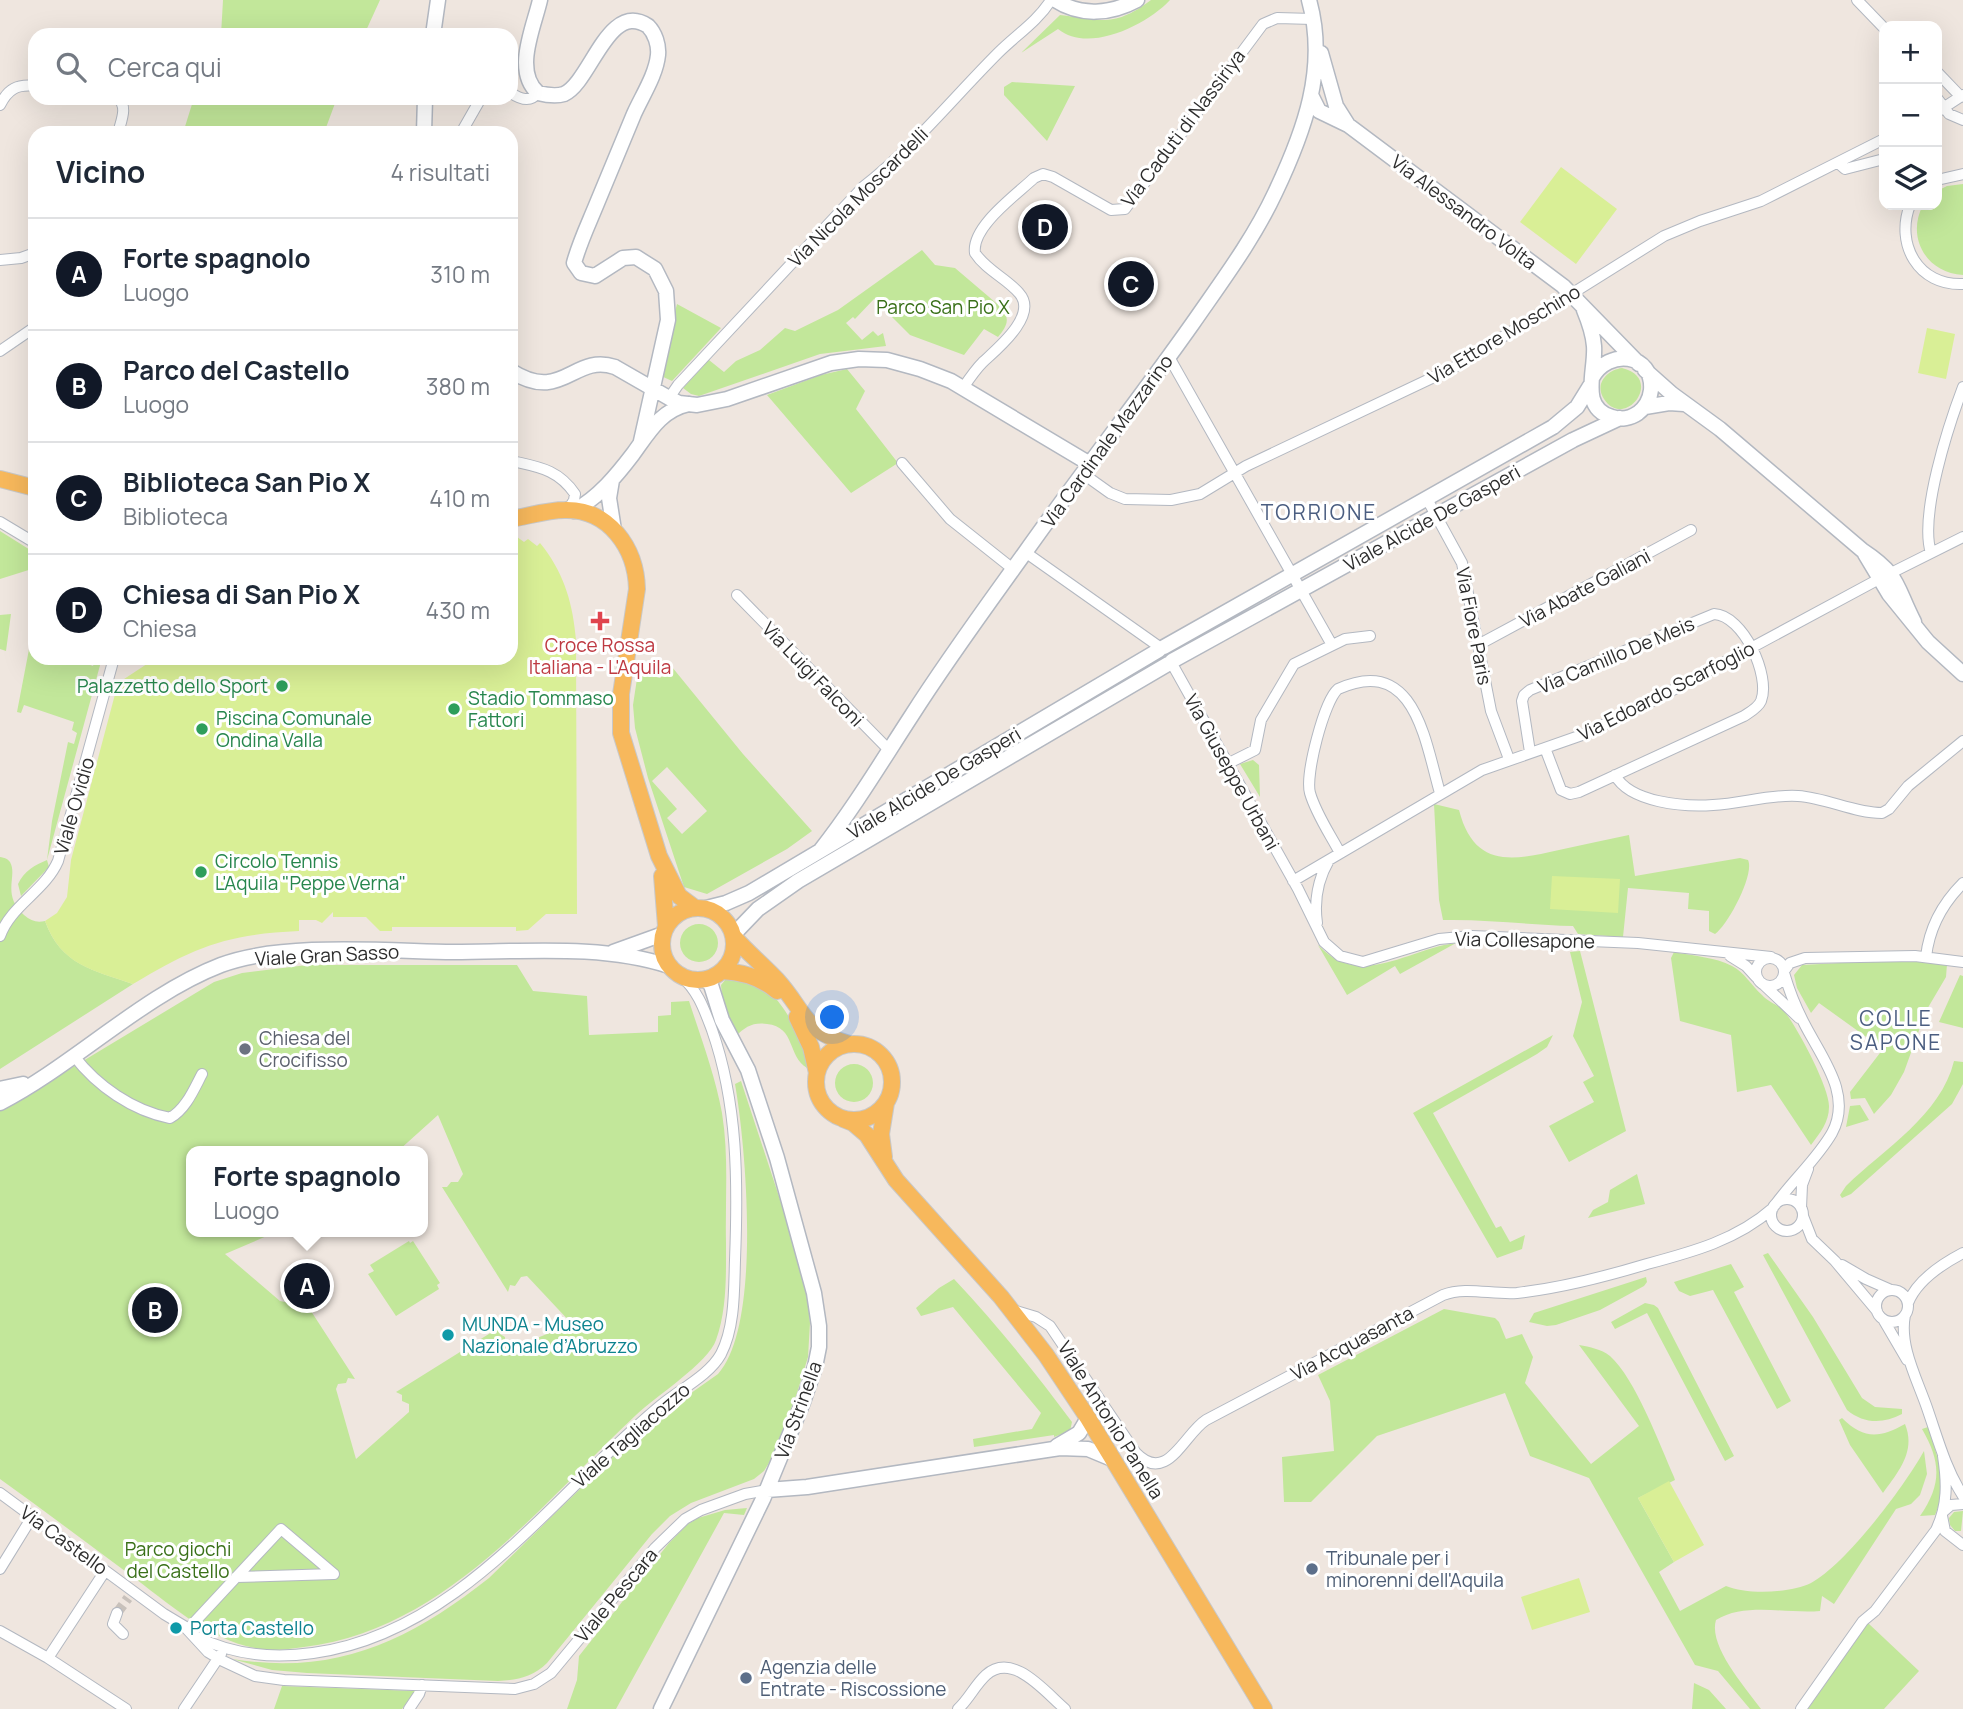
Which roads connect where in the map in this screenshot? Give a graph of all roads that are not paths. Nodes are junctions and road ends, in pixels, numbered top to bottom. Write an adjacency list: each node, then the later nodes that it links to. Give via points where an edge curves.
1 (438, 0): 9 (main road)
2 (540, 0): 12 (main road, via 526,65 529,81)
3 (1053, 0): 4 (main road, via 1100,12); 47 (street, Via Nicola Moscardelli, via 855,196)
4 (1137, 0)
5 (1308, 0): 8 (main road, Via Cardinale Mazzarino)
6 (1857, 0): 7 (street)
7 (1879, 23)
8 (1314, 25): 15 (main road, Via Cardinale Mazzarino, via 1317,66); 21 (main road, Via Alessandro Volta); 45 (street, Via Caduti di Nassiriya, via 1282,18 1263,24 1125,209 1111,210 1043,174 986,223 976,238 975,253 1020,293 1024,306 1008,338)
9 (434, 28)
10 (1942, 77): 14 (street)
11 (28, 86): 16 (street, via 15,87)
12 (538, 93): 13 (street, via 528,99); 46 (main road, via 557,96 571,89 612,27 621,22 640,21 654,34 656,65 575,260 577,270 589,276 601,274 628,256 659,272 668,320)
13 (518, 95)
14 (1962, 96): 20 (street)
15 (1312, 97): 21 (main road, Via Alessandro Volta, via 1324,97); 24 (main road, Via Alessandro Volta, via 1319,111); 40 (main road, Via Cardinale Mazzarino, via 1289,162 1251,239)
16 (0, 105)
17 (123, 105): 25 (street)
18 (425, 105): 26 (main road)
19 (477, 105): 27 (street)
20 (1942, 109)
21 (1338, 110): 24 (main road, Via Alessandro Volta)
22 (1942, 111): 23 (street)
23 (1963, 120)
24 (1348, 125): 37 (main road, Via Alessandro Volta)
25 (120, 126)
26 (424, 126)
27 (465, 126)
28 (1879, 142): 30 (street, Via Ettore Moschino)
29 (1879, 160): 30 (street, via 1845,169)
30 (1838, 163): 37 (street, Via Ettore Moschino, via 1761,201 1674,232)
31 (1963, 174): 32 (street)
32 (1942, 179)
33 (1909, 210): 36 (street, via 1905,239 1912,256 1931,276)
34 (28, 256): 35 (street)
35 (0, 260)
36 (1963, 284)
37 (1575, 297): 41 (main road, Via Alessandro Volta); 43 (main road, via 1593,338); 57 (street, Via Ettore Moschino, via 1453,368)
38 (28, 332): 39 (street)
39 (0, 351)
40 (1169, 356): 56 (main road, Via Cardinale Mazzarino); 57 (street)
41 (1642, 367): 43 (main road, via 1616,358 1601,364); 49 (main road, via 1651,392); 50 (main road, Via Alessandro Volta)
42 (518, 375): 46 (main road, via 532,382 550,383 606,364)
43 (1591, 382): 51 (main road, via 1593,402); 61 (main road, Viale Alcide De Gasperi, via 1577,407 1559,424)
44 (1963, 387): 71 (street, via 1935,481)
45 (963, 388): 48 (main road, via 907,365 859,359 817,368 717,402); 56 (main road)
46 (652, 389): 47 (main road); 53 (main road)
47 (669, 398): 48 (main road); 52 (main road)
48 (690, 404): 52 (main road)
49 (1645, 407): 50 (main road, via 1677,403); 51 (main road)
50 (1692, 408): 74 (main road, Via Alessandro Volta, via 1881,563)
51 (1620, 418): 63 (main road, Viale Alcide De Gasperi)
52 (660, 419): 53 (main road)
53 (641, 441): 58 (main road)
54 (518, 462): 62 (street, via 545,467 559,478 575,494)
55 (902, 463): 72 (street, via 957,526)
56 (1086, 468): 57 (street, Via Ettore Moschino, via 1120,498 1160,501 1194,496); 70 (main road, Via Cardinale Mazzarino)
57 (1235, 472): 73 (street)
58 (613, 479): 62 (main road); 66 (main road, via 609,498)
59 (0, 480): 60 (main road)
60 (28, 486)
61 (1427, 499): 63 (street, Via Fiore Paris); 73 (main road, Viale Alcide De Gasperi)
62 (571, 510): 64 (main road); 66 (main road, via 596,517)
63 (1437, 515): 75 (main road, Viale Alcide De Gasperi); 79 (street, Via Fiore Paris, via 1462,563)
64 (518, 518)
65 (0, 522): 69 (street)
66 (614, 530): 95 (main road, via 629,551 636,580 620,706 621,733)
67 (1691, 530): 79 (street, Via Abate Galiani)
68 (1963, 537): 71 (street, Via Edoardo Scarfoglio)
69 (28, 539)
70 (1025, 552): 72 (main road, Via Cardinale Mazzarino); 81 (street)
71 (1931, 553): 74 (street, Via Edoardo Scarfoglio)
72 (1013, 569): 87 (main road, Via Cardinale Mazzarino)
73 (1293, 573): 75 (street); 81 (main road, Viale Alcide De Gasperi)
74 (1885, 576): 80 (street, Via Edoardo Scarfoglio); 84 (main road, via 1936,650)
75 (1303, 589): 78 (street); 82 (main road, Viale Alcide De Gasperi)
76 (737, 595): 87 (street, Via Luigi Falconi)
77 (1370, 636): 78 (street)
78 (1332, 645): 90 (street, via 1292,666 1263,717 1256,748)
79 (1478, 645): 89 (street, Via Fiore Paris, via 1493,718)
80 (1752, 648): 86 (street, Via Edoardo Scarfoglio, via 1645,705); 88 (street, Via Camillo De Meis, via 1728,618 1714,614 1530,690 1522,701); 91 (street, via 1763,683 1755,709)
81 (1161, 649): 82 (main road, via 1172,650); 93 (main road, Viale Alcide De Gasperi)
82 (1170, 662): 90 (street, Via Giuseppe Urbani); 103 (main road, Viale Alcide De Gasperi, via 799,881 758,909)
83 (112, 665): 102 (street, Viale Ovidio, via 57,865 9,919)
84 (1963, 674)
85 (1963, 741): 91 (street, via 1882,813 1802,796 1712,806 1660,801 1630,791)
86 (1545, 748): 88 (street, Via Edoardo Scarfoglio); 91 (street, via 1565,793 1579,792)
87 (890, 751): 93 (main road, Via Cardinale Mazzarino)
88 (1530, 752): 89 (street, Via Edoardo Scarfoglio)
89 (1509, 759): 92 (street, Via Edoardo Scarfoglio)
90 (1227, 764): 97 (street, Via Giuseppe Urbani)
91 (1615, 775)
92 (1440, 793): 94 (street, Via Edoardo Scarfoglio); 94 (street, via 1417,715 1405,695 1373,680 1338,689 1328,703 1308,780 1311,798)
93 (820, 851): 99 (main road, Viale Alcide De Gasperi, via 738,899)
94 (1340, 853): 96 (street, Via Edoardo Scarfoglio)
95 (659, 856): 99 (main road, via 677,893); 100 (main road, via 666,899)
96 (1329, 860): 97 (street, Via Edoardo Scarfoglio); 101 (street, via 1317,895)
97 (1293, 881): 101 (street, Via Collesapone)
98 (1963, 883): 107 (street, via 1940,912)
99 (701, 908): 100 (main road, via 681,912); 103 (main road, via 722,916)
100 (665, 930): 104 (main road, Viale Gran Sasso, via 631,947); 109 (main road, via 662,950)
101 (1320, 934): 105 (street, Via Collesapone, via 1335,953 1359,962 1465,936 1638,943)
102 (0, 936)
103 (733, 936): 110 (main road, via 732,958); 115 (main road, via 813,1026)
104 (604, 953): 109 (main road, Viale Gran Sasso, via 651,960); 116 (main road, Viale Gran Sasso, via 362,951 252,957 186,982)
105 (1720, 953): 106 (street, Via Collesapone); 113 (street, Via Collesapone, via 1738,960)
106 (1772, 957): 111 (street); 113 (street, via 1757,964 1755,974)
107 (1926, 957): 108 (street); 111 (street, via 1805,958 1790,963)
108 (1963, 962)
109 (675, 971): 112 (main road, via 690,979); 158 (street, Viale Tagliacozzo, via 699,996 718,1046 734,1135 734,1282 729,1328 719,1357 627,1435 500,1555 416,1619 375,1639 325,1652 268,1656)
110 (722, 971): 112 (main road); 117 (main road, via 760,979 779,993 807,1036)
111 (1784, 972): 113 (street, via 1778,984); 114 (street)
112 (705, 979): 143 (main road, Via Strinella, via 751,1078 818,1315 815,1367)
113 (1761, 982): 114 (street, Via Collesapone)
114 (1804, 1023): 124 (street, via 1828,1066 1839,1099 1836,1124)
115 (849, 1044): 117 (main road, via 828,1054); 121 (main road, via 871,1048 887,1063 892,1083)
116 (74, 1056): 118 (street, via 128,1103 170,1118 186,1103); 119 (main road, Viale Gran Sasso)
117 (817, 1073): 123 (main road, via 824,1106)
118 (202, 1074)
119 (41, 1077): 120 (main road, Viale Gran Sasso); 122 (main road, Viale Gran Sasso)
120 (0, 1089)
121 (886, 1102): 123 (main road, via 867,1118); 125 (main road, Viale Antonio Panella, via 882,1145)
122 (0, 1103)
123 (843, 1119): 125 (main road, Viale Antonio Panella, via 867,1135)
124 (1811, 1162): 126 (street); 127 (street, via 1802,1185)
125 (892, 1175): 135 (main road, Viale Antonio Panella)
126 (1774, 1206): 127 (street, via 1789,1200); 128 (street, via 1774,1224); 135 (street, Via Acquasanta, via 1751,1225 1717,1242 1608,1276 1504,1294 1457,1291 1443,1295 1206,1420 1175,1455 1160,1462 1144,1460 1134,1452 1050,1326)
127 (1802, 1212): 128 (street, via 1797,1228); 129 (street)
128 (1787, 1231): 129 (street)
129 (1817, 1244): 131 (street)
130 (1963, 1253): 132 (street)
131 (1835, 1261): 133 (street); 136 (street)
132 (1920, 1284): 133 (street); 134 (street)
133 (1894, 1291): 134 (street, via 1903,1294); 136 (street, via 1880,1296)
134 (1908, 1303): 137 (street)
135 (1013, 1310): 139 (main road, Viale Antonio Panella)
136 (1880, 1315): 137 (street, via 1894,1321); 138 (street)
137 (1905, 1315): 138 (street)
138 (1913, 1369): 141 (street)
139 (1088, 1418): 140 (main road, Viale Pescara, via 1076,1435); 142 (main road, Viale Antonio Panella)
140 (1049, 1449): 142 (main road, Viale Pescara, via 1083,1448); 143 (main road, Viale Pescara)
141 (1943, 1456): 145 (street); 147 (street)
142 (1112, 1459): 168 (main road, Viale Antonio Panella)
143 (767, 1490): 161 (street, Viale Pescara, via 709,1506 685,1519 543,1679 515,1689); 165 (main road, Via Strinella)
144 (0, 1493): 148 (street, Via Castello)
145 (1963, 1496)
146 (1963, 1504): 147 (street, via 1951,1505)
147 (1943, 1513): 149 (street); 150 (street, via 1943,1528)
148 (32, 1517): 151 (street); 152 (street, Via Castello)
149 (1928, 1543): 150 (street, via 1941,1539); 169 (street, via 1861,1623)
150 (1961, 1544)
151 (1, 1564)
152 (105, 1571): 156 (street, Via Castello); 159 (street)
153 (236, 1577): 153 (street, via 334,1574 281,1529); 156 (street)
154 (117, 1614): 157 (street, via 113,1624)
155 (2, 1632): 159 (street)
156 (191, 1633): 158 (street, Viale Tagliacozzo); 160 (street, Viale Pescara)
157 (123, 1634)
158 (226, 1649): 160 (street)
159 (48, 1658): 162 (street)
160 (218, 1658): 161 (street, Viale Pescara, via 267,1678); 163 (street)
161 (422, 1685): 164 (street)
162 (126, 1709)
163 (184, 1709)
164 (409, 1709)
165 (662, 1709)
166 (958, 1709): 167 (street, via 985,1676 1005,1667 1022,1673)
167 (1065, 1709)
168 (1264, 1709)
169 (1801, 1709)

